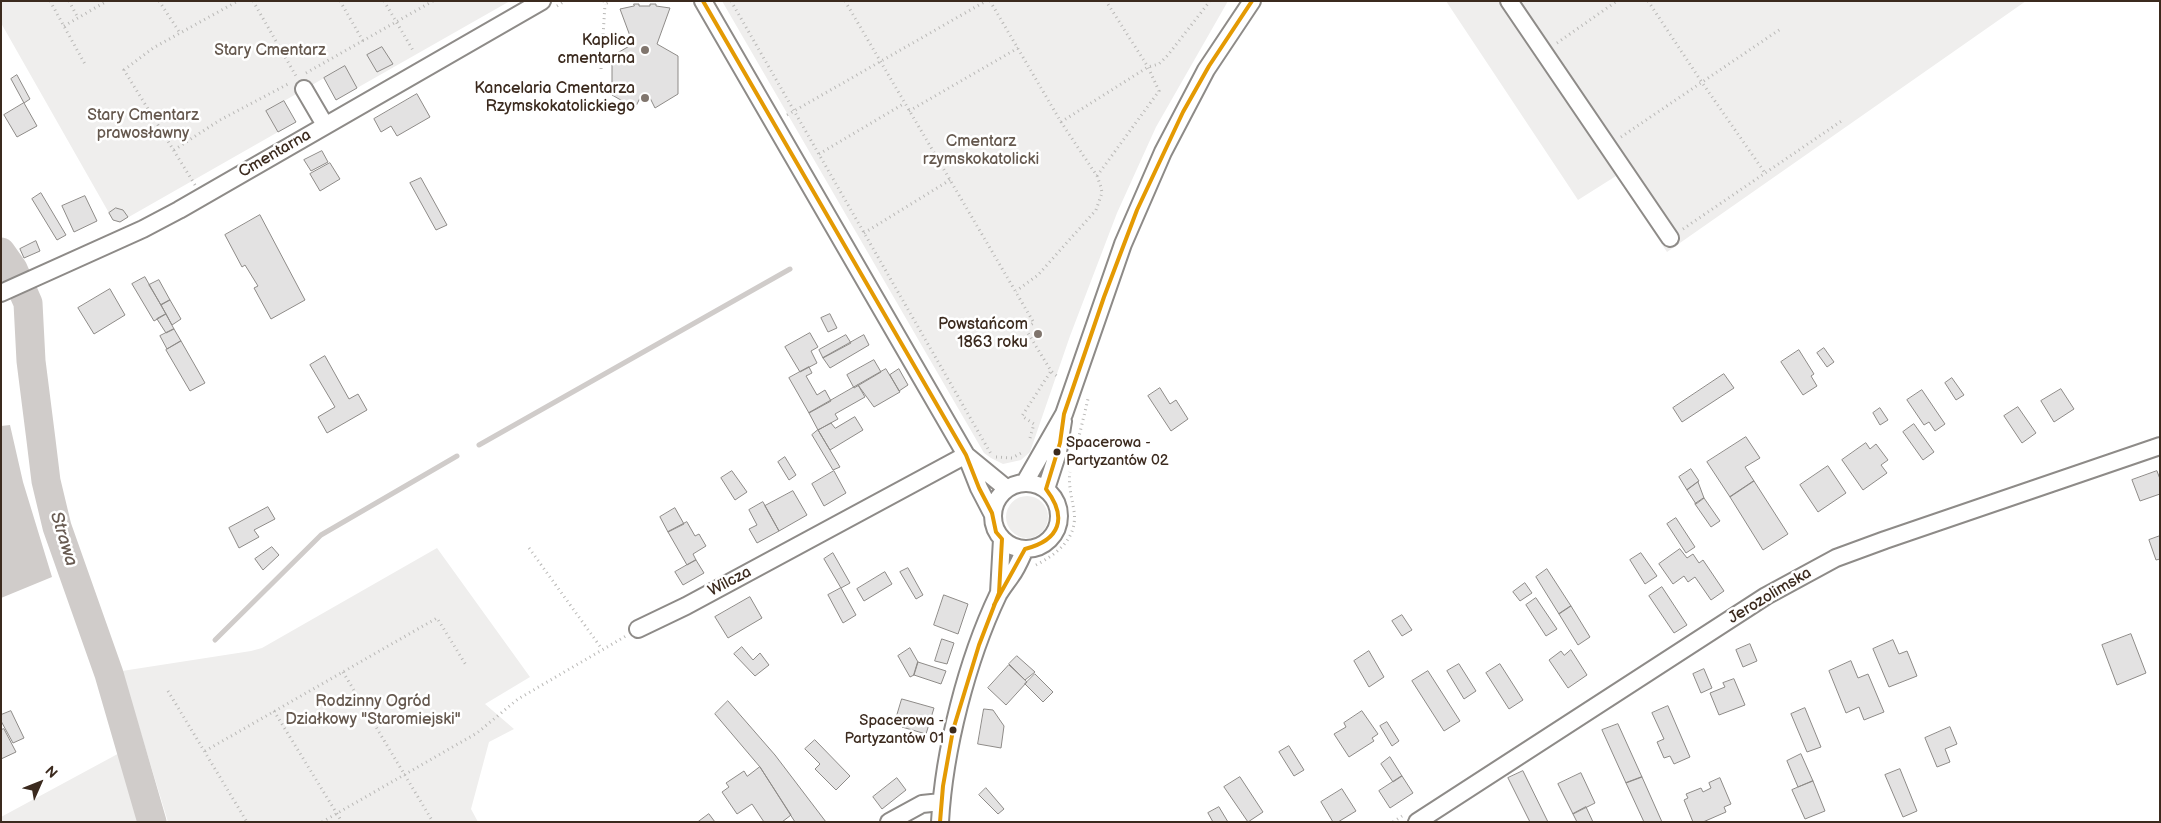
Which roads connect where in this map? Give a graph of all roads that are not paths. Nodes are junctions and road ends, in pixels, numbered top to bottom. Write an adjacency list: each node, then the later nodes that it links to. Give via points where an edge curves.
1 (542, 1): 6 (street, Cmentarna)
2 (702, 1): 11 (street)
3 (1252, 1): 9 (street, via 1206,70 1149,182 1123,244)
4 (1509, 1): 7 (street)
5 (304, 89): 6 (street)
6 (325, 125): 8 (street, Cmentarna, via 167,217)
7 (1670, 238)
8 (1, 293)
9 (1064, 414): 12 (street); 14 (street, via 1058,452)
10 (2160, 446): 23 (street, Jerozolimska, via 1836,558 1766,596)
11 (966, 455): 13 (street); 15 (street, via 978,488); 19 (street, Wilcza)
12 (1025, 482): 13 (street); 14 (street)
13 (1006, 488): 15 (street, via 996,499)
14 (1046, 489): 17 (street, via 1058,506 1058,526 1045,543)
15 (992, 513): 16 (street, via 993,523)
16 (1002, 539): 17 (street, via 1009,545); 18 (street)
17 (1026, 549): 18 (street)
18 (999, 593): 20 (street, via 978,645 953,730)
19 (638, 629)
20 (941, 802): 21 (street, via 922,804); 22 (street)
21 (889, 822)
22 (940, 822)
23 (1417, 822)

